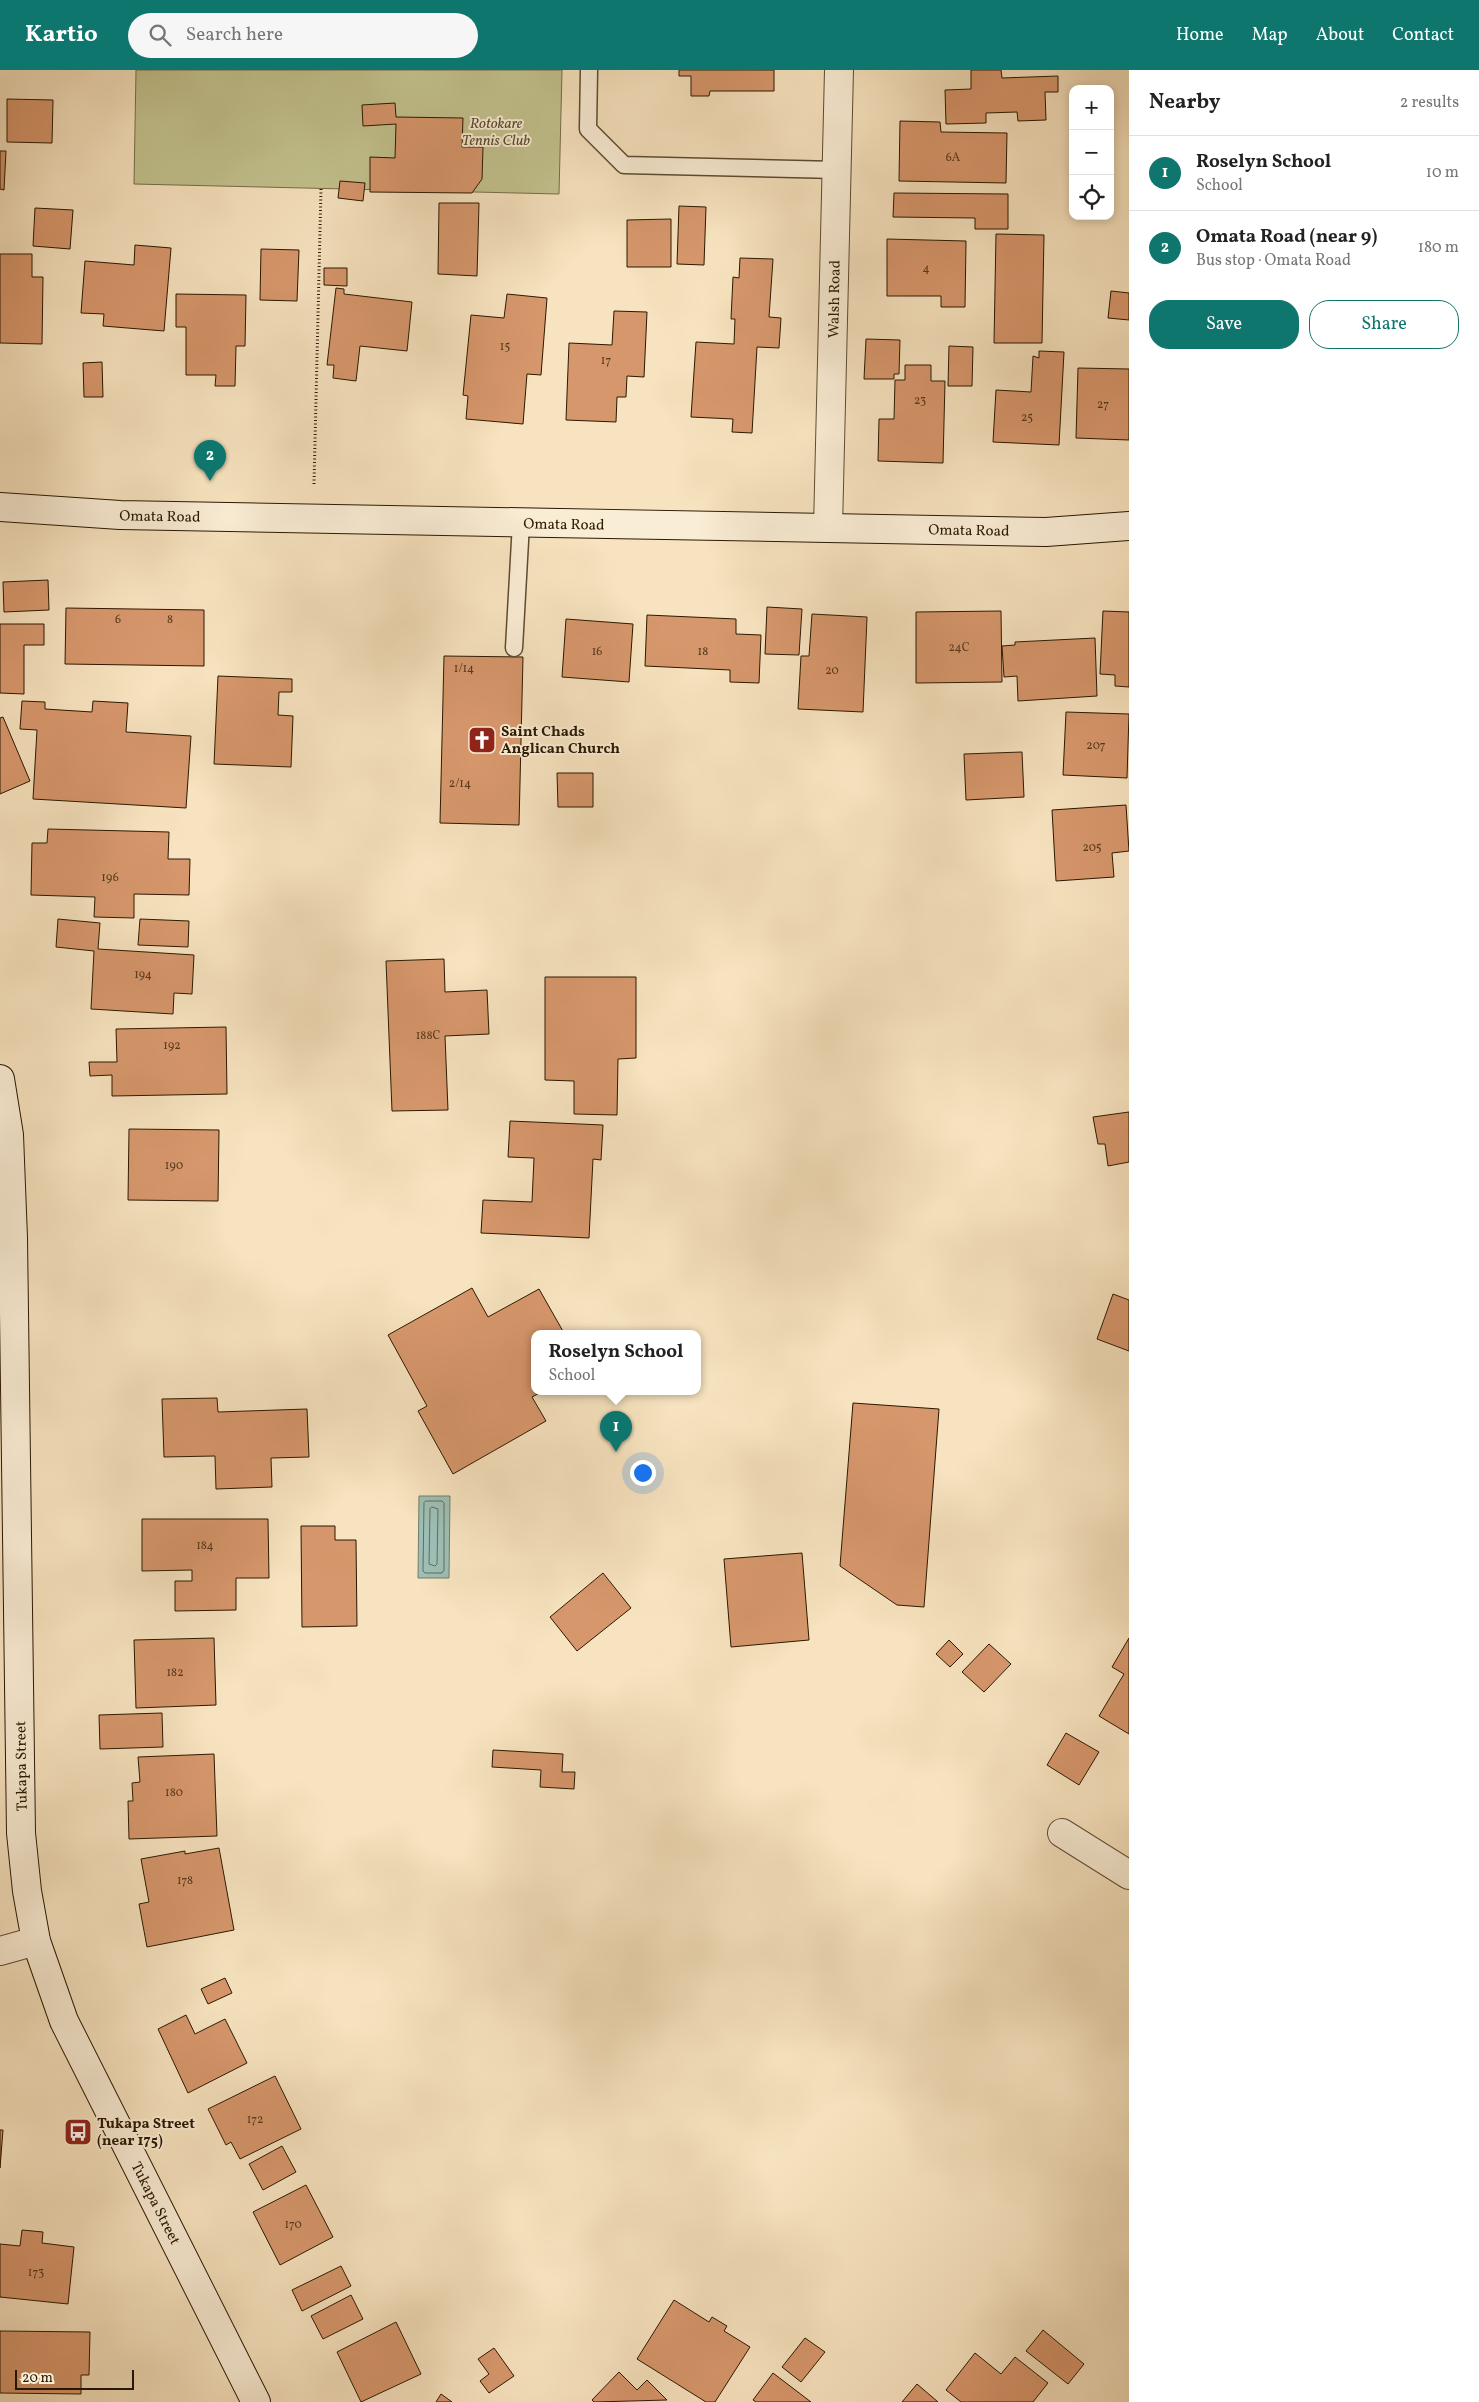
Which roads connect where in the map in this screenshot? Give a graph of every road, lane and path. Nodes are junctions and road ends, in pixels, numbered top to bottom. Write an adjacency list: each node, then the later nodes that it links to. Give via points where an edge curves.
1 (588, 70): 3 (lane, via 588,129 624,165)
2 (838, 70): 3 (main road, Walsh Road)
3 (837, 170): 9 (main road, Walsh Road)
4 (321, 188): 6 (path)
5 (0, 507): 6 (main road, Omata Road, via 120,515)
6 (313, 519): 7 (main road, Omata Road)
7 (521, 523): 9 (main road, Omata Road); 10 (lane)
8 (1129, 526): 9 (main road, Omata Road, via 1046,532)
9 (828, 528)
10 (514, 648)
11 (0, 1079): 14 (main road, Tukapa Street, via 9,1135 13,1238 22,1833 26,1891)
12 (1062, 1833): 13 (main road)
13 (1129, 1875)
14 (36, 1941): 15 (main road); 16 (main road, Tukapa Street, via 64,2021)
15 (0, 1951)
16 (256, 2402)

